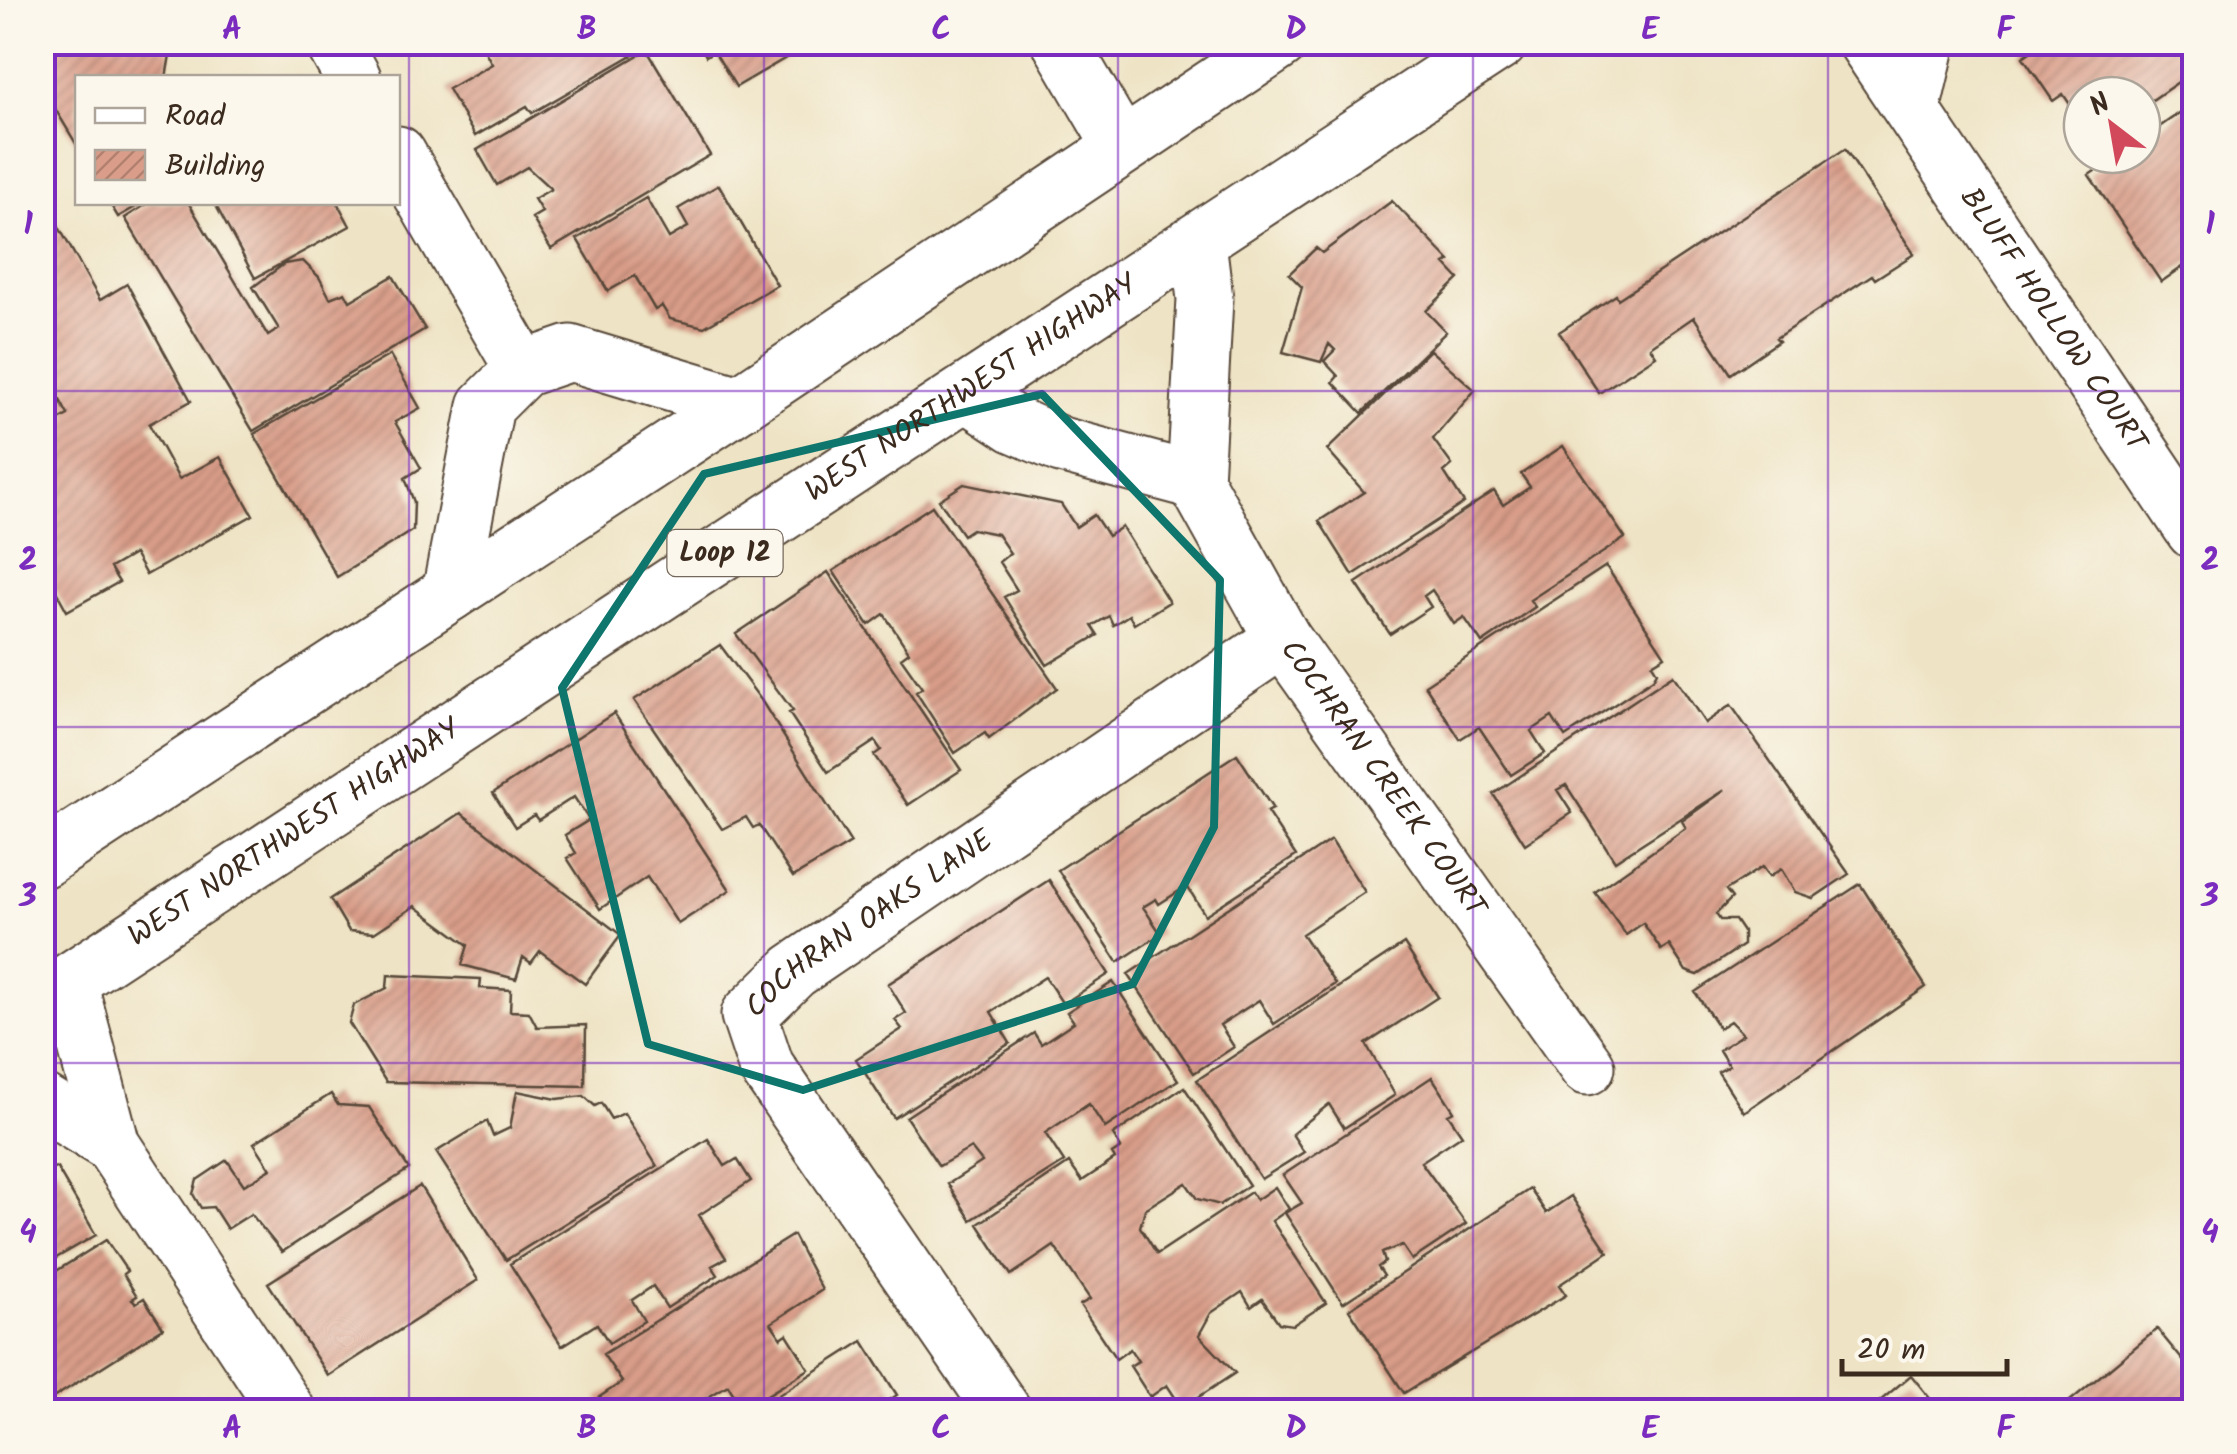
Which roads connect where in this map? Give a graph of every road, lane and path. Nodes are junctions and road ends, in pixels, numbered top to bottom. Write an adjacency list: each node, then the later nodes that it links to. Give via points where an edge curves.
1 (333, 42): 7 (street)
2 (1060, 42): 9 (street)
3 (1280, 42): 9 (street)
4 (1500, 42): 11 (street, WEST NORTHWEST HIGHWAY / Loop 12)
5 (1866, 42): 8 (street, BLUFF HOLLOW COURT)
6 (1928, 42): 8 (street)
7 (351, 75)
8 (1912, 110): 16 (street, BLUFF HOLLOW COURT)
9 (1121, 146): 14 (street)
10 (400, 157): 12 (street)
11 (1198, 242): 13 (street, WEST NORTHWEST HIGHWAY / Loop 12); 15 (street, via 1206,299)
12 (522, 369): 14 (street, via 570,353); 17 (street, via 486,406)
13 (968, 394): 15 (street, via 1060,445); 20 (street, WEST NORTHWEST HIGHWAY / Loop 12)
14 (739, 404): 17 (street)
15 (1195, 482): 18 (street, COCHRAN CREEK COURT)
16 (2194, 531)
17 (450, 593): 19 (street)
18 (1283, 639): 21 (street, COCHRAN CREEK COURT); 24 (street, COCHRAN OAKS LANE, via 794,971 750,1015 766,1066)
19 (42, 860)
20 (56, 990): 22 (street)
21 (1587, 1067)
22 (61, 1095): 23 (street, via 112,1145)
23 (288, 1412)
24 (1004, 1412)

